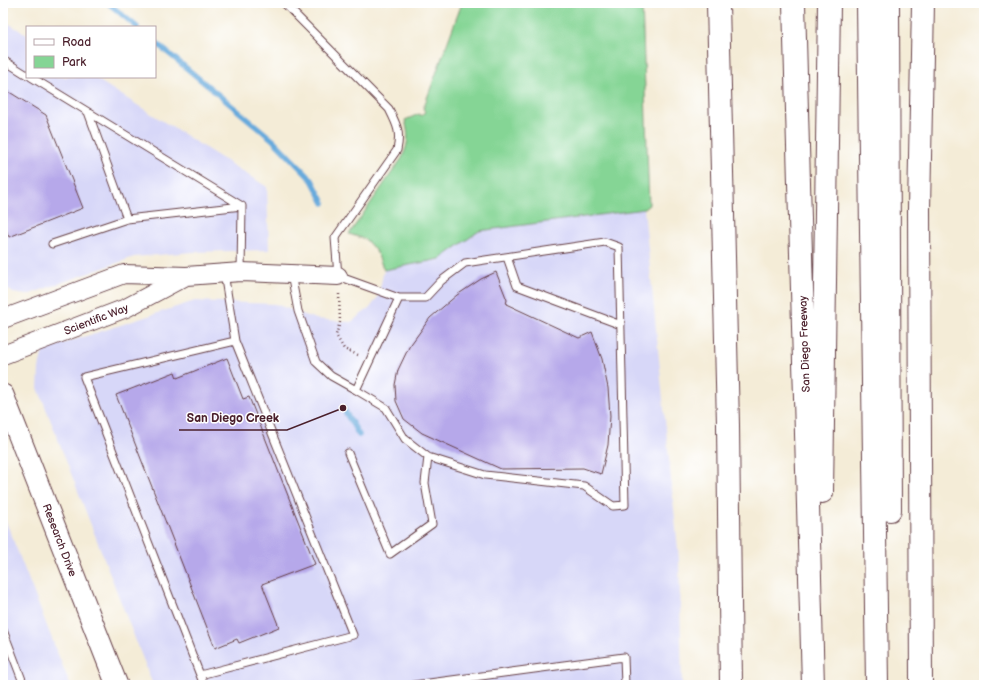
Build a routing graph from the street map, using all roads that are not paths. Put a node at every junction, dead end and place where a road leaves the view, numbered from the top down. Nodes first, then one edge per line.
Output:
1 (284, 3) edge
2 (718, 3) edge
3 (794, 3) edge
4 (829, 3) edge
5 (868, 3) edge
6 (888, 3) edge
7 (923, 3) edge
8 (3, 60) edge
9 (26, 74) edge
10 (32, 78) edge
11 (88, 112) junction
12 (242, 206) junction
13 (127, 219) junction
14 (52, 244) dead end
15 (507, 257) junction
16 (232, 273) junction
17 (291, 274) junction
18 (186, 276) junction
19 (338, 276) junction
20 (399, 298) junction
21 (3, 319) edge
22 (621, 324) junction
23 (235, 341) junction
24 (3, 355) edge
25 (356, 390) junction
26 (3, 395) edge
27 (348, 453) dead end
28 (428, 457) junction
29 (3, 630) edge
30 (200, 675) junction
31 (24, 685) edge
32 (117, 685) edge
33 (204, 685) edge
34 (414, 685) edge
35 (625, 685) edge
36 (731, 685) edge
37 (813, 685) edge
38 (819, 685) edge
39 (877, 685) edge
40 (891, 685) edge
41 (922, 685) edge

1 - 19 lane
2 - 36 highway
3 - 37 highway, San Diego Freeway
4 - 38 highway
5 - 39 highway
6 - 40 highway
7 - 41 highway
8 - 9 lane
10 - 11 lane
11 - 12 lane
11 - 13 lane
12 - 13 lane
12 - 16 lane
13 - 14 lane
15 - 20 lane
15 - 22 lane
15 - 22 lane
16 - 17 street, Scientific Way
16 - 18 street, Scientific Way
16 - 23 lane
17 - 19 street, Scientific Way
17 - 25 lane
18 - 21 street, Scientific Way
18 - 24 street, Scientific Way
19 - 20 lane
20 - 25 lane
22 - 28 lane
23 - 30 lane
23 - 30 lane
25 - 28 lane
26 - 32 main road, Research Drive
27 - 28 lane
29 - 31 lane
30 - 33 lane
34 - 35 lane

